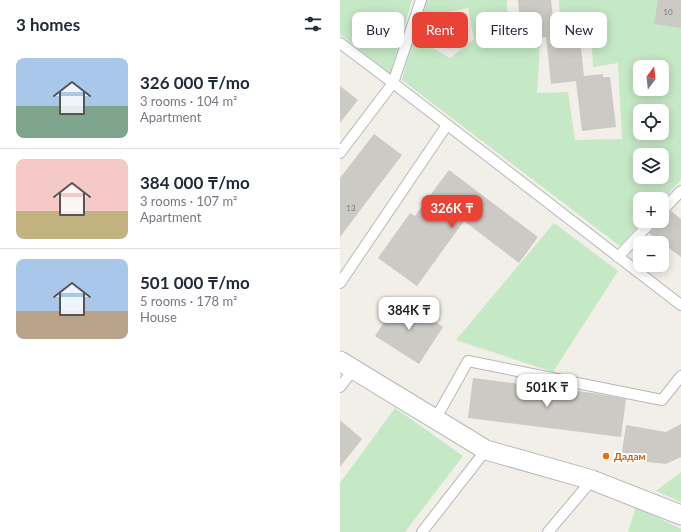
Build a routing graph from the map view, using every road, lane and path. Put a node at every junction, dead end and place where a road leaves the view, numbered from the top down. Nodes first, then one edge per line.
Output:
1 (421, 0) edge
2 (340, 43) edge
3 (393, 83) junction
4 (447, 125) junction
5 (342, 146) edge
6 (681, 191) edge
7 (669, 204) edge
8 (645, 228) edge
9 (618, 257) junction
10 (340, 283) edge
11 (681, 305) edge
12 (347, 365) edge
13 (681, 376) edge
14 (340, 387) edge
15 (436, 418) junction
16 (486, 450) junction
17 (592, 480) junction
18 (681, 514) edge
19 (422, 532) edge
20 (548, 532) edge

1 - 3 lane
2 - 3 lane
3 - 4 lane
3 - 5 lane
4 - 9 lane
4 - 10 lane
6 - 7 lane
8 - 9 lane
9 - 11 lane
12 - 14 lane
12 - 15 street
13 - 15 lane
15 - 16 street
16 - 17 street
16 - 19 lane
17 - 18 street
17 - 20 lane

